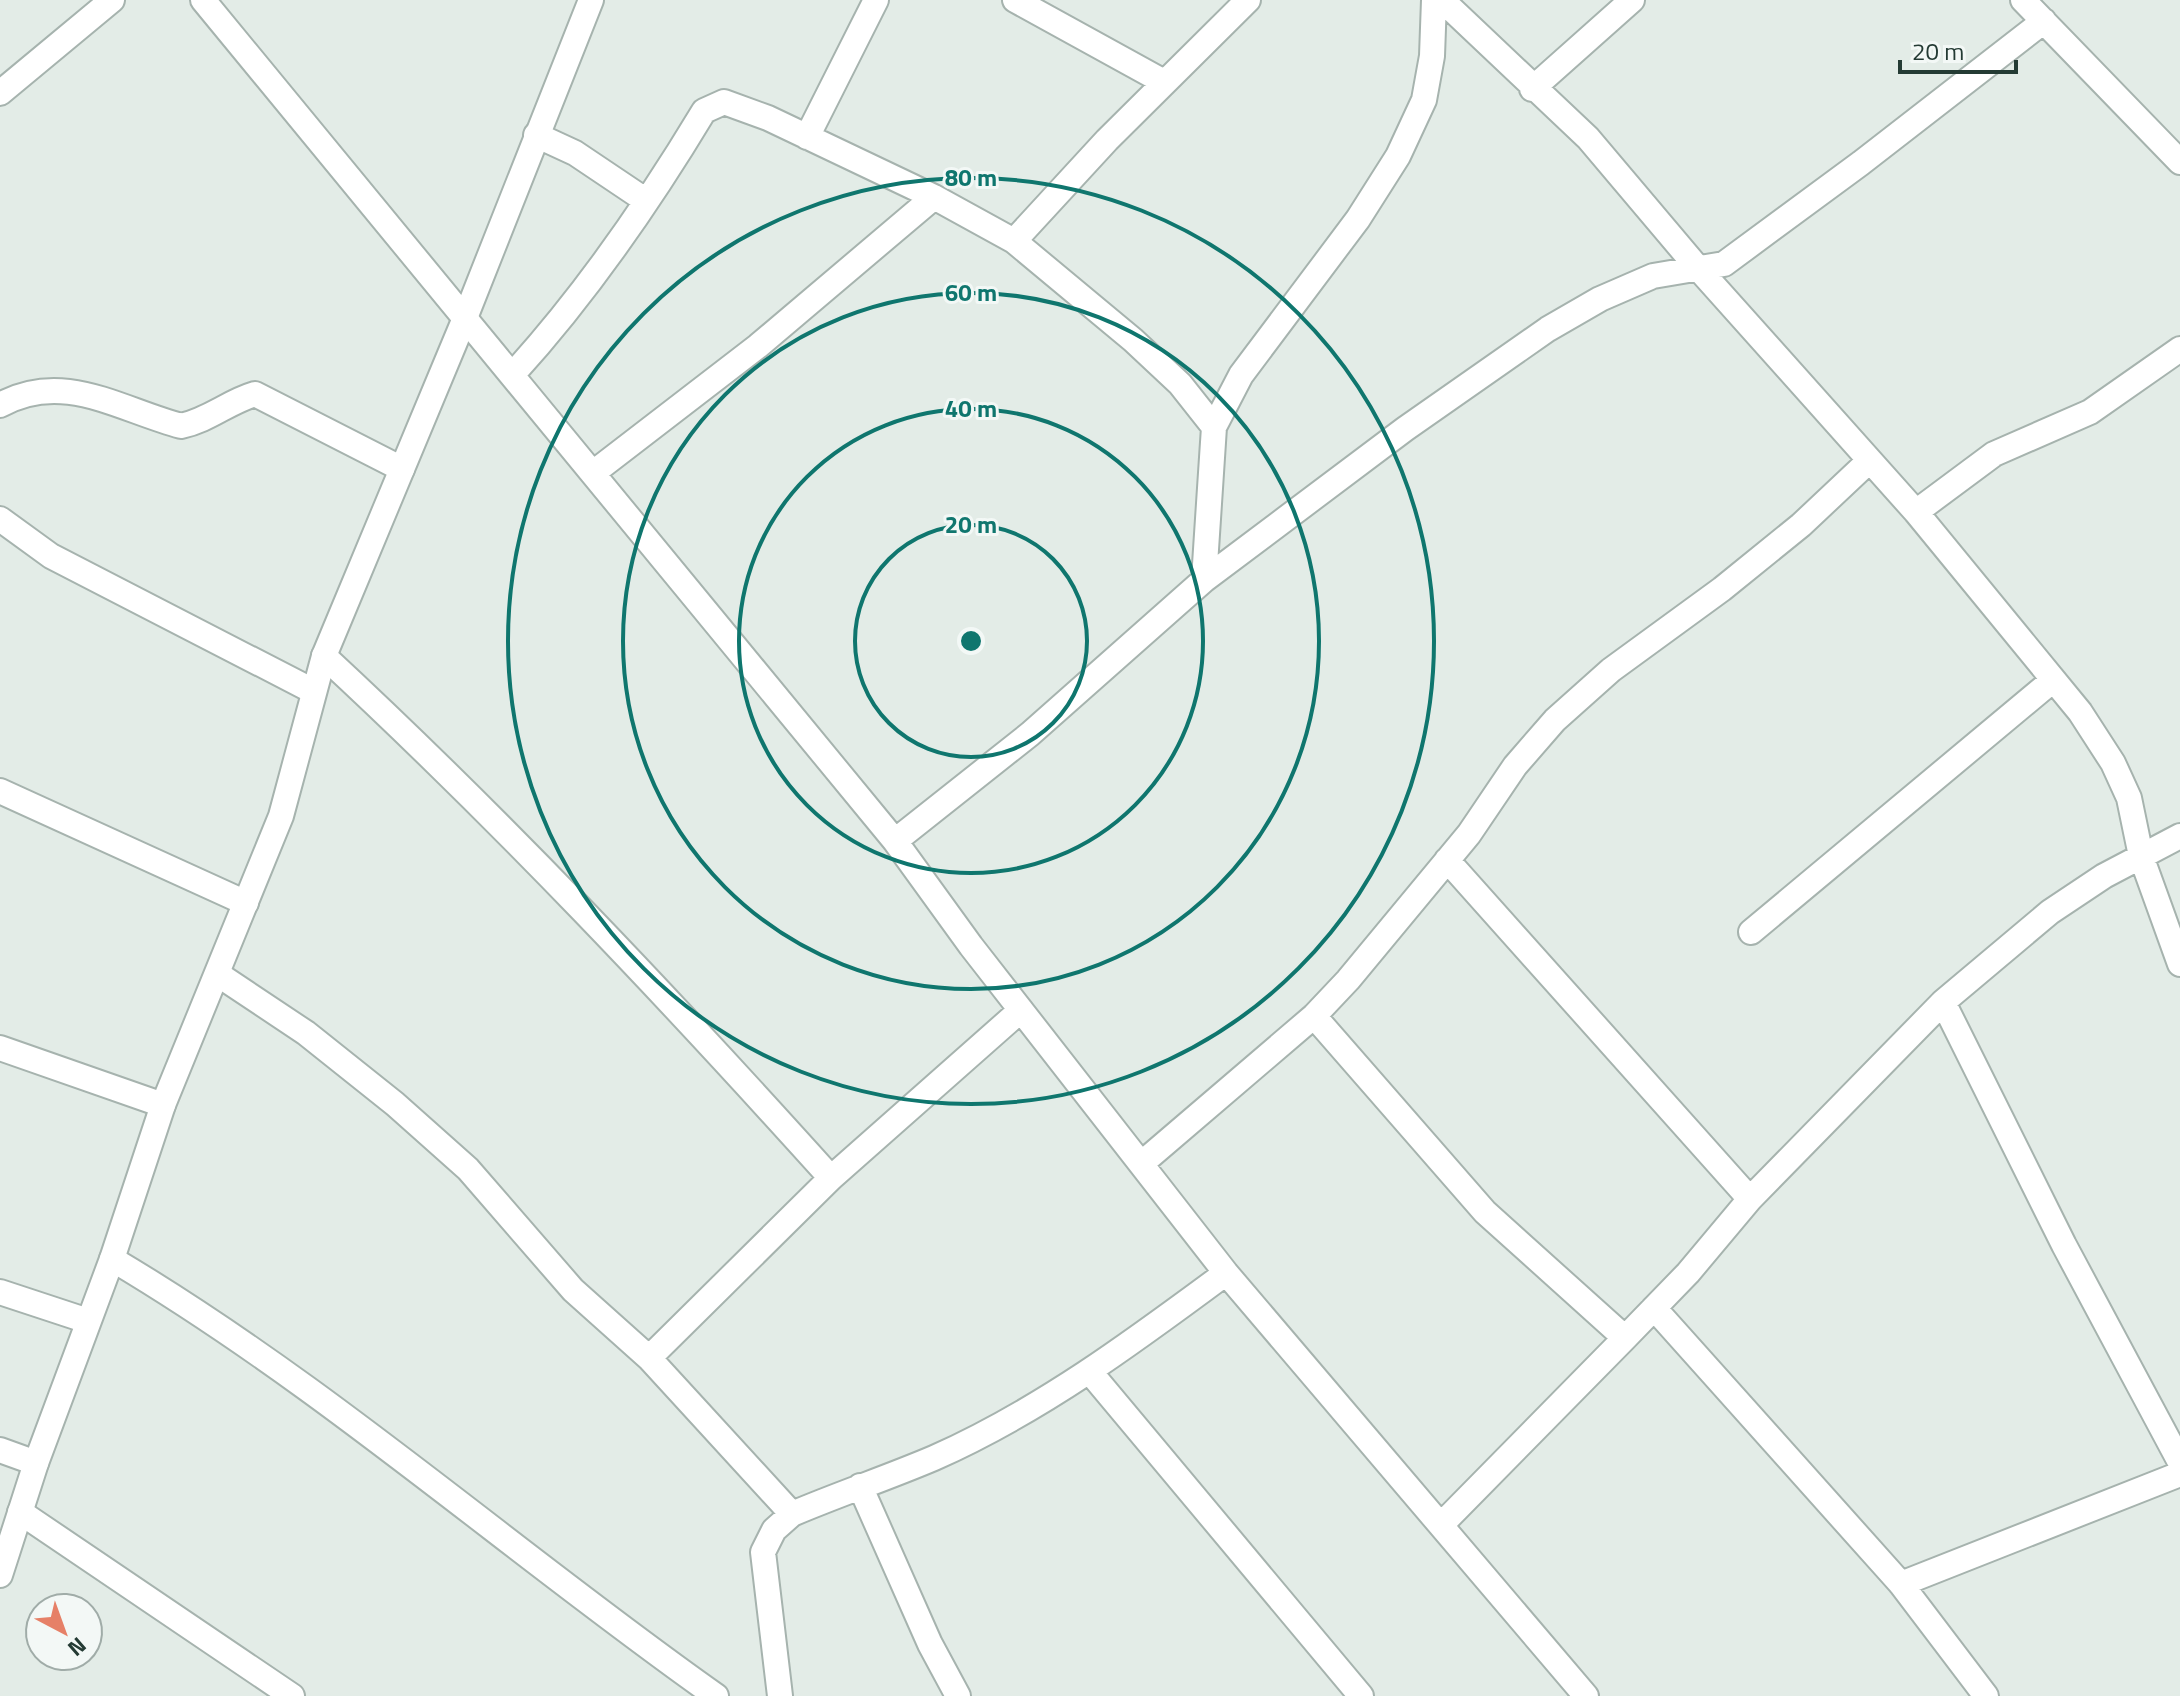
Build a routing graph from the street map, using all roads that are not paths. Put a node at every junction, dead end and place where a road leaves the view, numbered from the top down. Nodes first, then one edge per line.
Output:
1 (112, 0) edge
2 (203, 0) edge
3 (591, 0) edge
4 (876, 0) edge
5 (1015, 0) edge
6 (1248, 0) edge
7 (1434, 0) edge
8 (1442, 0) edge
9 (1632, 0) edge
10 (2023, 0) edge
11 (2044, 21) junction
12 (1164, 82) junction
13 (1532, 89) junction
14 (0, 93) edge
15 (2180, 128) edge
16 (536, 135) junction
17 (807, 137) junction
18 (2173, 155) edge
19 (934, 197) junction
20 (645, 200) junction
21 (1014, 241) junction
22 (1697, 267) junction
23 (465, 318) junction
24 (2180, 349) edge
25 (513, 374) junction
26 (0, 405) edge
27 (1214, 427) junction
28 (1869, 461) junction
29 (402, 469) junction
30 (593, 473) junction
31 (1916, 512) junction
32 (0, 519) edge
33 (1204, 580) junction
34 (324, 656) junction
35 (2053, 680) junction
36 (313, 691) junction
37 (0, 791) edge
38 (2180, 836) edge
39 (895, 841) junction
40 (2141, 856) junction
41 (1447, 860) junction
42 (246, 903) junction
43 (1751, 932) dead end
44 (2180, 964) edge
45 (219, 975) junction
46 (1943, 1002) junction
47 (1021, 1010) junction
48 (1314, 1016) junction
49 (0, 1048) edge
50 (163, 1105) junction
51 (1141, 1164) junction
52 (831, 1178) junction
53 (1750, 1199) junction
54 (112, 1259) junction
55 (1226, 1273) junction
56 (0, 1292) edge
57 (1654, 1308) junction
58 (88, 1321) junction
59 (1625, 1338) junction
60 (649, 1358) junction
61 (1090, 1372) junction
62 (0, 1450) edge
63 (2180, 1462) edge
64 (36, 1463) junction
65 (2180, 1474) edge
66 (860, 1486) junction
67 (20, 1512) junction
68 (792, 1514) junction
69 (1442, 1524) junction
70 (1, 1572) edge
71 (1901, 1584) junction
72 (292, 1696) edge
73 (716, 1696) edge
74 (780, 1696) edge
75 (958, 1696) edge
76 (1361, 1696) edge
77 (1586, 1696) edge
78 (1986, 1696) edge

1 - 14 street
2 - 23 street
3 - 16 street
4 - 17 street
5 - 12 street
6 - 12 street
7 - 27 street
8 - 13 street
9 - 13 street
10 - 11 street
11 - 18 street
11 - 22 street
12 - 21 street
13 - 22 street
15 - 18 street
16 - 20 street
16 - 23 street
17 - 19 street
17 - 20 street
19 - 21 street
19 - 30 street
20 - 25 street
21 - 27 street
22 - 28 street
22 - 33 street
23 - 25 street
23 - 29 street
24 - 31 street
25 - 30 street
26 - 29 street
27 - 33 street
28 - 31 street
28 - 41 street
29 - 34 street
30 - 39 street
31 - 35 street
32 - 36 street
33 - 39 street
34 - 36 street
34 - 52 street
35 - 40 street
35 - 43 street
36 - 42 street
37 - 42 street
38 - 40 street
39 - 47 street
40 - 44 street
40 - 46 street
41 - 48 street
41 - 53 street
42 - 45 street
45 - 50 street
45 - 60 street
46 - 53 street
46 - 63 street
47 - 51 street
47 - 52 street
48 - 51 street
48 - 59 street
49 - 50 street
50 - 54 street
51 - 55 street
52 - 60 street
53 - 57 street
54 - 58 street
54 - 73 street
55 - 61 street
55 - 69 street
56 - 58 street
57 - 59 street
57 - 71 street
58 - 64 street
59 - 69 street
60 - 68 street
61 - 66 street
61 - 76 street
62 - 64 street
64 - 67 street
65 - 71 street
66 - 68 street
66 - 75 street
67 - 70 street
67 - 72 street
68 - 74 street
69 - 77 street
71 - 78 street

